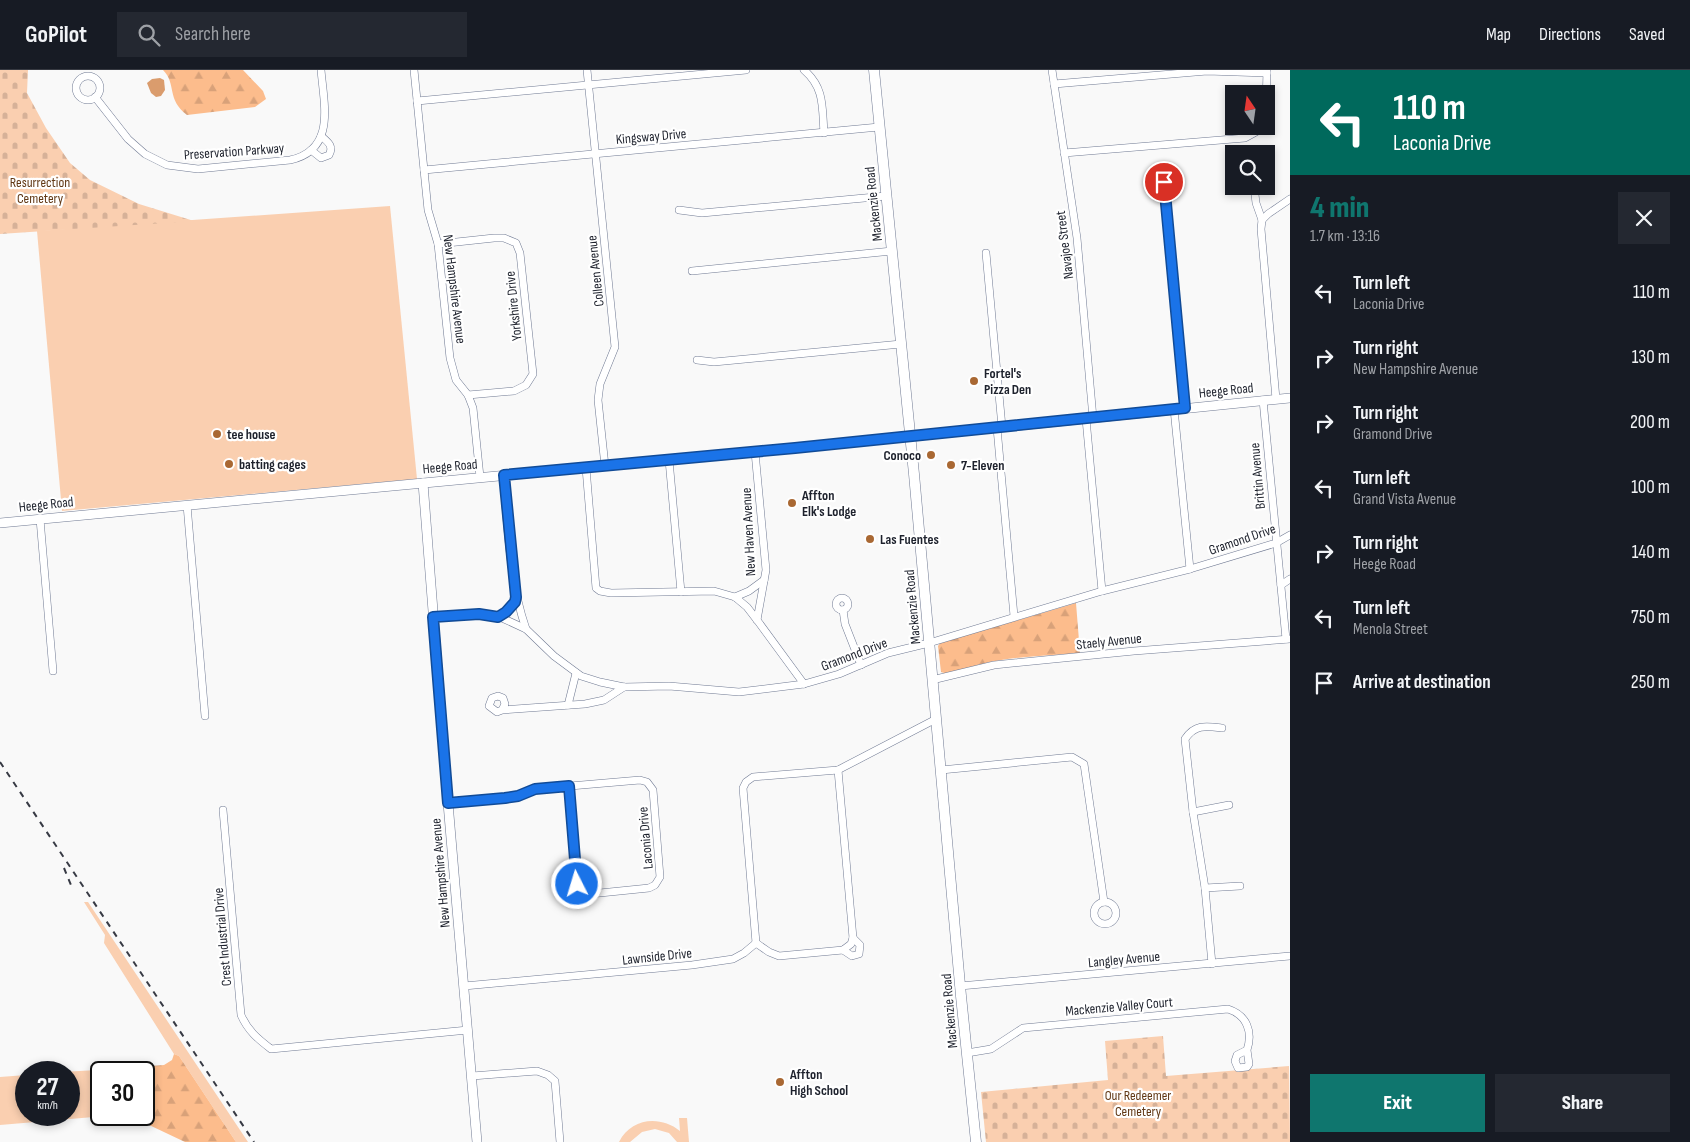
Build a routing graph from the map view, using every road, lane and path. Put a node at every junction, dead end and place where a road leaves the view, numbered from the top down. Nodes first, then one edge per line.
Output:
1 (321, 70) edge
2 (414, 70) edge
3 (587, 70) edge
4 (746, 70) edge
5 (804, 70) edge
6 (874, 70) edge
7 (1052, 70) edge
8 (1267, 71) edge
9 (1054, 84) junction
10 (589, 85) junction
11 (1267, 85) edge
12 (95, 97) dead end
13 (417, 101) junction
14 (879, 127) junction
15 (824, 133) junction
16 (1250, 135) edge
17 (321, 136) junction
18 (311, 150) junction
19 (1064, 153) junction
20 (595, 154) junction
21 (424, 170) junction
22 (1164, 182) dead end
23 (1255, 195) edge
24 (886, 196) junction
25 (1290, 199) edge
26 (679, 210) dead end
27 (1262, 220) junction
28 (438, 244) junction
29 (892, 251) junction
30 (986, 254) dead end
31 (692, 271) dead end
32 (901, 344) junction
33 (697, 360) dead end
34 (468, 395) junction
35 (1290, 398) edge
36 (1276, 399) junction
37 (1263, 400) junction
38 (1185, 408) junction
39 (1174, 409) junction
40 (1089, 418) junction
41 (999, 428) junction
42 (910, 436) junction
43 (755, 452) junction
44 (669, 460) junction
45 (605, 466) junction
46 (586, 468) junction
47 (504, 475) junction
48 (480, 477) junction
49 (423, 482) junction
50 (187, 505) junction
51 (40, 519) junction
52 (0, 523) edge
53 (1290, 535) edge
54 (1276, 543) junction
55 (1190, 569) junction
56 (1290, 579) edge
57 (764, 580) junction
58 (1281, 585) junction
59 (1102, 591) junction
60 (681, 592) junction
61 (516, 597) junction
62 (735, 597) junction
63 (843, 610) dead end
64 (1014, 616) junction
65 (433, 617) junction
66 (498, 617) junction
67 (757, 620) junction
68 (526, 629) junction
69 (1288, 639) edge
70 (929, 643) junction
71 (861, 665) junction
72 (53, 672) dead end
73 (576, 673) junction
74 (932, 680) junction
75 (804, 684) junction
76 (624, 687) junction
77 (568, 705) junction
78 (502, 710) dead end
79 (205, 716) dead end
80 (936, 719) junction
81 (1222, 728) dead end
82 (838, 770) junction
83 (940, 770) junction
84 (569, 786) junction
85 (448, 803) junction
86 (1229, 805) dead end
87 (223, 810) dead end
88 (1193, 812) junction
89 (1240, 886) dead end
90 (1205, 888) junction
91 (1104, 902) dead end
92 (852, 941) junction
93 (756, 943) junction
94 (843, 950) junction
95 (1290, 956) edge
96 (1212, 964) junction
97 (464, 986) junction
98 (960, 986) junction
99 (468, 1030) junction
100 (1247, 1050) dead end
101 (967, 1052) junction
102 (472, 1076) junction
103 (477, 1142) edge
104 (560, 1142) edge
105 (976, 1142) edge

1 - 17 street, Preservation Parkway
2 - 13 street, New Hampshire Avenue
3 - 10 street, Colleen Avenue
4 - 10 street
5 - 15 street
6 - 14 main road, Mackenzie Road
7 - 9 street, Navajoe Street
8 - 9 street
8 - 11 street
9 - 19 street, Navajoe Street
10 - 13 street
10 - 20 street, Colleen Avenue
12 - 18 street, Preservation Parkway
13 - 21 street, New Hampshire Avenue
14 - 15 street, Kingsway Drive
14 - 24 main road, Mackenzie Road
15 - 20 street, Kingsway Drive
16 - 19 street
17 - 18 street, Preservation Parkway
17 - 18 street, Preservation Parkway
19 - 40 street, Navajoe Street
20 - 21 street, Kingsway Drive
20 - 45 street, Colleen Avenue
21 - 28 street, New Hampshire Avenue
22 - 38 street
23 - 27 street
24 - 26 street
24 - 29 main road, Mackenzie Road
25 - 27 street
27 - 36 street
28 - 34 street, New Hampshire Avenue
28 - 34 street, Yorkshire Drive
29 - 31 street
29 - 32 main road, Mackenzie Road
30 - 41 street
32 - 33 street
32 - 42 main road, Mackenzie Road
34 - 48 street, New Hampshire Avenue
35 - 36 street, Heege Road
36 - 37 street, Heege Road
37 - 38 street, Heege Road
37 - 54 street, Brittin Avenue
38 - 39 street, Heege Road
39 - 40 street, Heege Road
39 - 55 street
40 - 41 street, Heege Road
40 - 59 street, Navajoe Street
41 - 42 street, Heege Road
41 - 64 street
42 - 43 street, Heege Road
42 - 70 main road, Mackenzie Road
43 - 44 street, Heege Road
43 - 57 street, New Haven Avenue
44 - 45 street, Heege Road
44 - 60 street
45 - 46 street, Heege Road
46 - 47 street, Heege Road
46 - 60 street
47 - 48 street, Heege Road
47 - 61 street
48 - 49 street, Heege Road
49 - 50 street, Heege Road
49 - 65 street, New Hampshire Avenue
50 - 51 street, Heege Road
50 - 79 street
51 - 52 street, Heege Road
51 - 72 street
53 - 54 street, Gramond Drive
54 - 55 street, Gramond Drive
54 - 58 street, Brittin Avenue
55 - 59 street, Gramond Drive
56 - 58 street
57 - 62 street
57 - 67 street, New Haven Avenue
58 - 69 street, Brittin Avenue
59 - 64 street, Gramond Drive
60 - 62 street
61 - 66 street
61 - 68 street
62 - 67 street
63 - 71 street
64 - 70 street, Gramond Drive
65 - 66 street, Gramond Drive
65 - 85 street, New Hampshire Avenue
66 - 68 street, Gramond Drive
67 - 75 street
68 - 73 street, Gramond Drive
69 - 74 street, Staely Avenue
70 - 71 street, Gramond Drive
70 - 74 main road, Mackenzie Road
71 - 75 street, Gramond Drive
73 - 76 street, Gramond Drive
73 - 77 street
74 - 80 main road, Mackenzie Road
75 - 76 street, Gramond Drive
76 - 77 street
77 - 78 street
80 - 82 street
80 - 83 main road, Mackenzie Road
81 - 88 street
82 - 92 street
82 - 93 street
83 - 91 street
83 - 98 main road, Mackenzie Road
84 - 84 street, Laconia Drive
84 - 85 street, Laconia Drive
85 - 97 street, New Hampshire Avenue
86 - 88 street
87 - 99 street, Crest Industrial Drive
88 - 90 street
89 - 90 street
90 - 96 street
92 - 94 street
92 - 94 street
93 - 94 street
93 - 97 street, Lawnside Drive
95 - 96 street, Langley Avenue
96 - 98 street, Langley Avenue
97 - 99 street, New Hampshire Avenue
98 - 101 main road, Mackenzie Road
99 - 102 street, New Hampshire Avenue
100 - 101 street, Mackenzie Valley Court
101 - 105 main road, Mackenzie Road
102 - 103 street, New Hampshire Avenue
102 - 104 street

